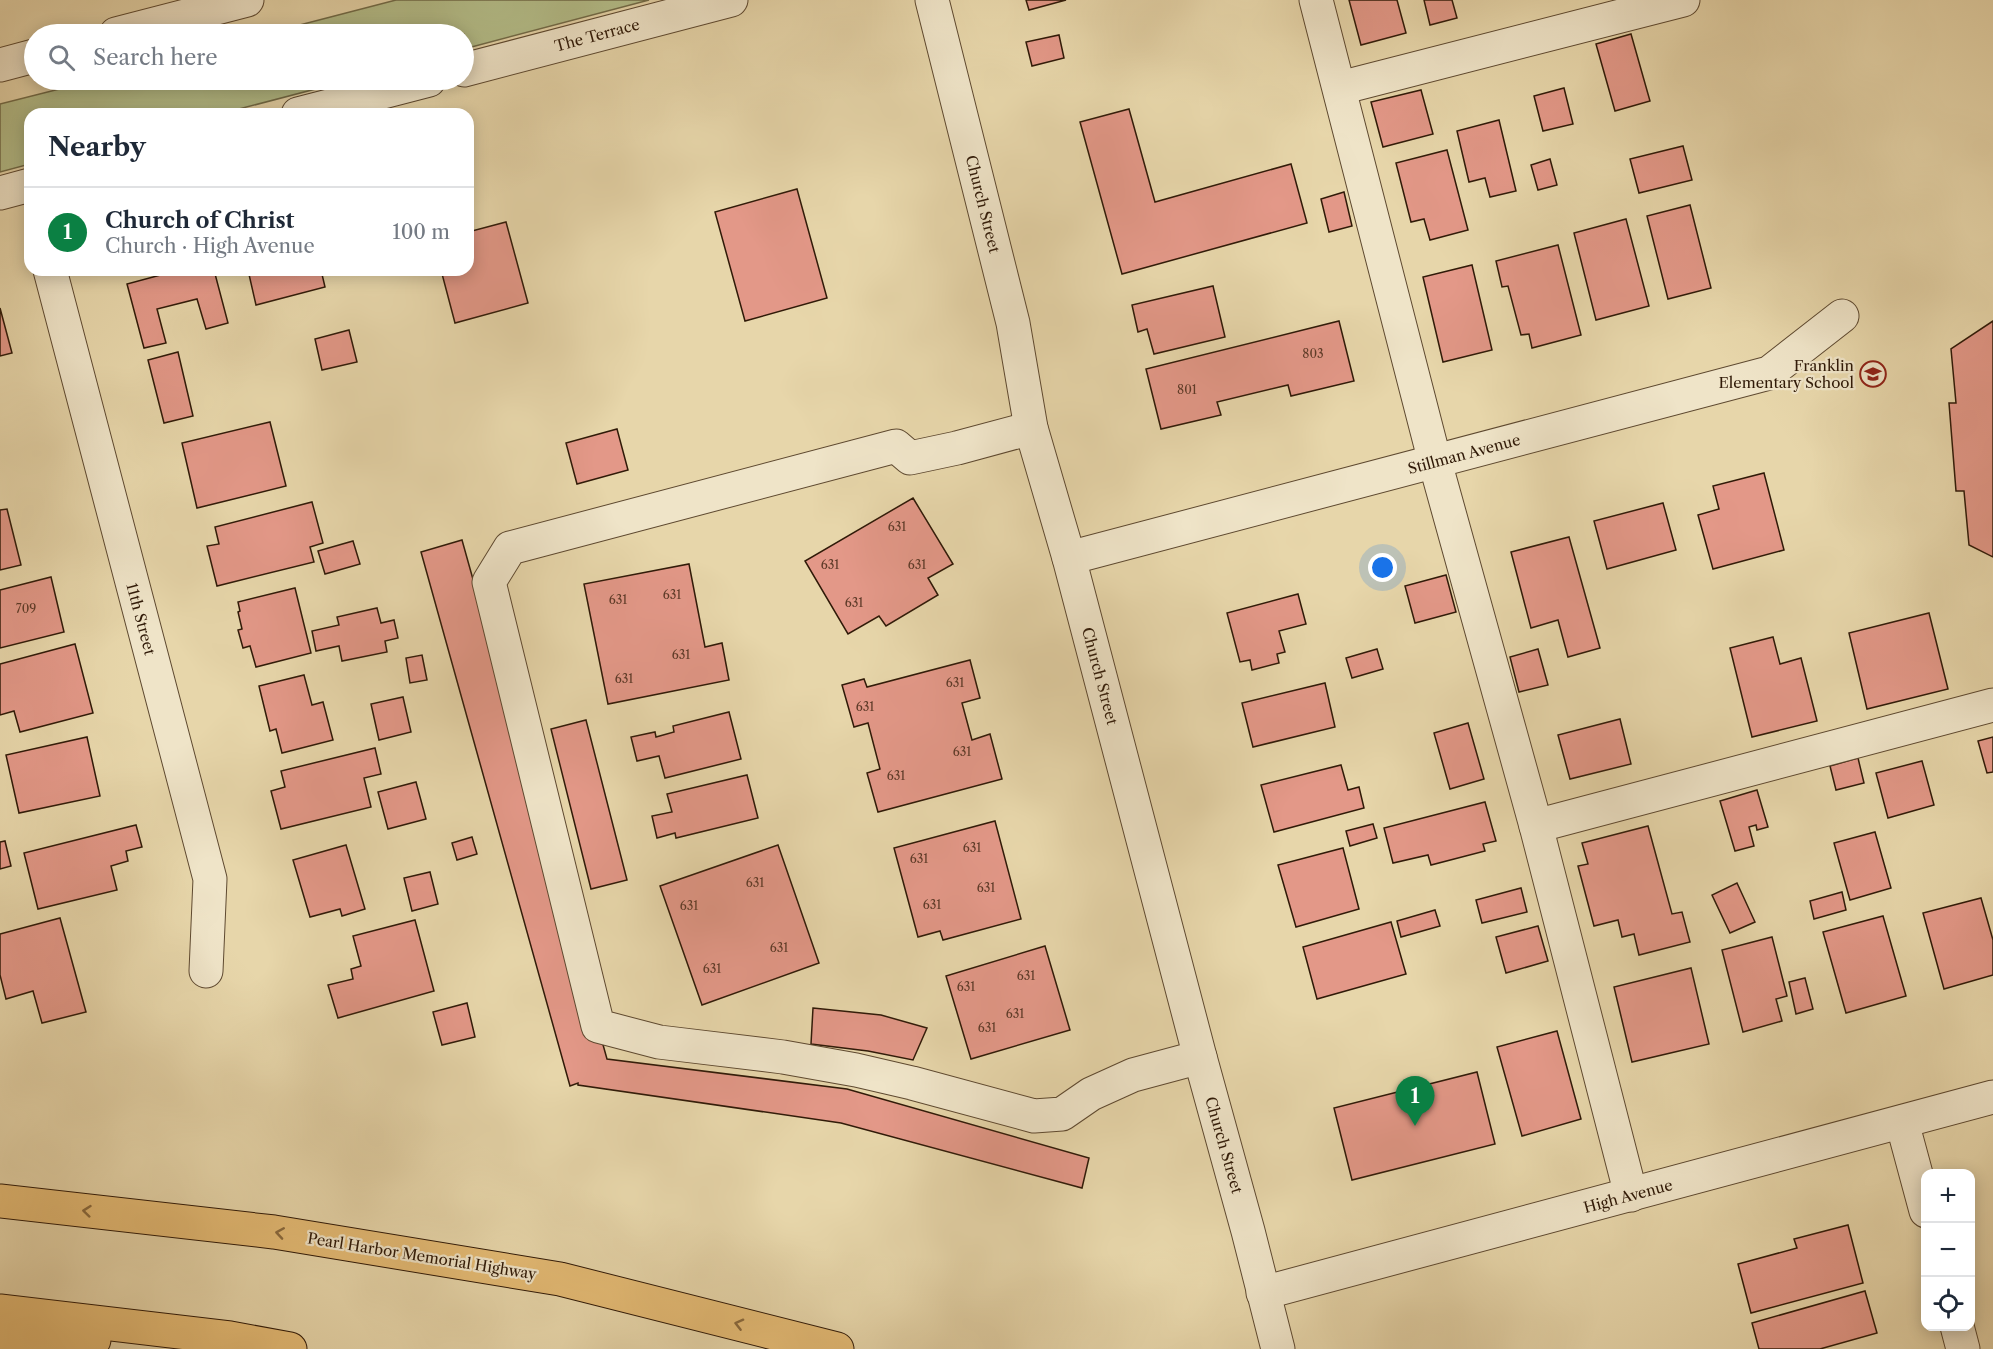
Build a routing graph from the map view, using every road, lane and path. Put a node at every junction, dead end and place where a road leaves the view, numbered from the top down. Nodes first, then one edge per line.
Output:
1 (247, 0) edge
2 (731, 0) edge
3 (932, 0) edge
4 (1316, 0) edge
5 (1683, 0) edge
6 (155, 24) edge
7 (24, 59) edge
8 (0, 65) edge
9 (474, 67) edge
10 (1340, 88) junction
11 (390, 90) edge
12 (321, 108) edge
13 (52, 276) edge
14 (1842, 316) dead end
15 (1031, 428) junction
16 (1435, 462) junction
17 (1069, 558) junction
18 (1993, 705) edge
19 (1536, 826) junction
20 (206, 971) dead end
21 (1200, 1057) junction
22 (1993, 1097) edge
23 (1902, 1122) junction
24 (1921, 1192) edge
25 (1631, 1195) junction
26 (0, 1201) edge
27 (1263, 1293) junction
28 (0, 1311) edge
29 (1958, 1331) edge
30 (231, 1338) junction
31 (0, 1341) edge
32 (290, 1349) edge
33 (837, 1349) edge
34 (1278, 1349) edge
35 (1963, 1349) edge

1 - 6 street
2 - 9 street, The Terrace
3 - 15 street, Church Street
4 - 10 street
5 - 10 street
7 - 8 street
10 - 16 street
11 - 12 street
13 - 20 street, 11th Street
14 - 16 street, Stillman Avenue
15 - 17 street, Church Street
15 - 21 street
16 - 17 street, Stillman Avenue
16 - 19 street
17 - 21 street, Church Street
18 - 19 street
19 - 25 street
21 - 27 street, Church Street
22 - 23 street, High Avenue
23 - 24 street
23 - 25 street, High Avenue
25 - 27 street, High Avenue
33 -> 26 highway, Pearl Harbor Memorial Highway
27 - 34 street, Church Street
28 - 30 highway
29 - 35 street
30 - 31 highway
30 - 32 highway

